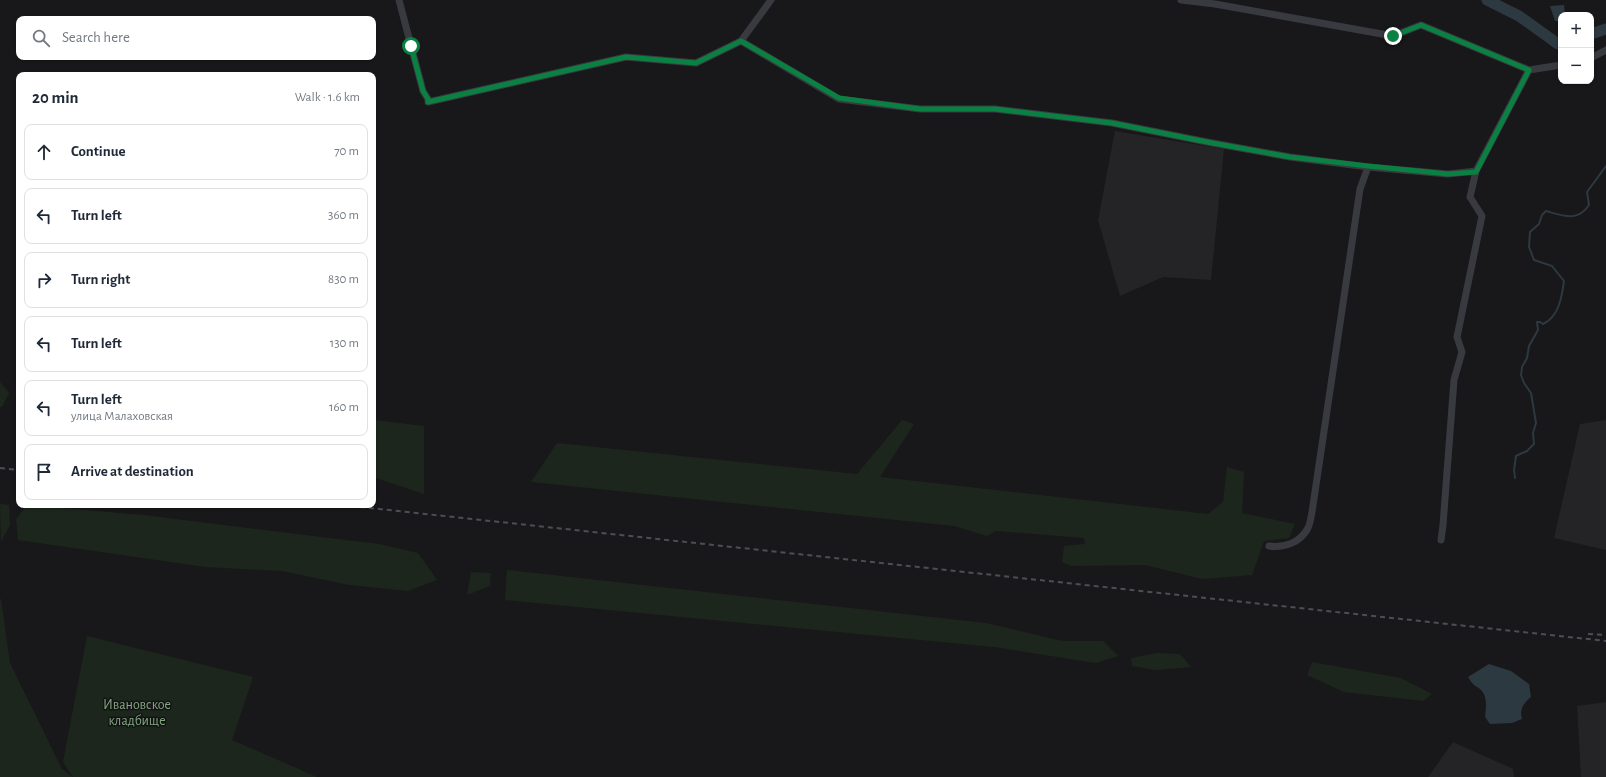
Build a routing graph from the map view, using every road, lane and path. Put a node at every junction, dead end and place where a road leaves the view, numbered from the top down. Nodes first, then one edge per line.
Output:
1 (399, 0) edge
2 (771, 0) edge
3 (1181, 0) edge
4 (741, 41) junction
5 (1606, 50) edge
6 (1594, 56) edge
7 (1558, 65) edge
8 (1529, 70) junction
9 (1368, 166) junction
10 (1476, 172) junction
11 (1441, 540) dead end
12 (1269, 546) dead end

1 - 4 street
2 - 4 street
3 - 8 street
4 - 9 street
5 - 6 street
7 - 8 street
8 - 10 street
9 - 10 street
9 - 12 street
10 - 11 street

